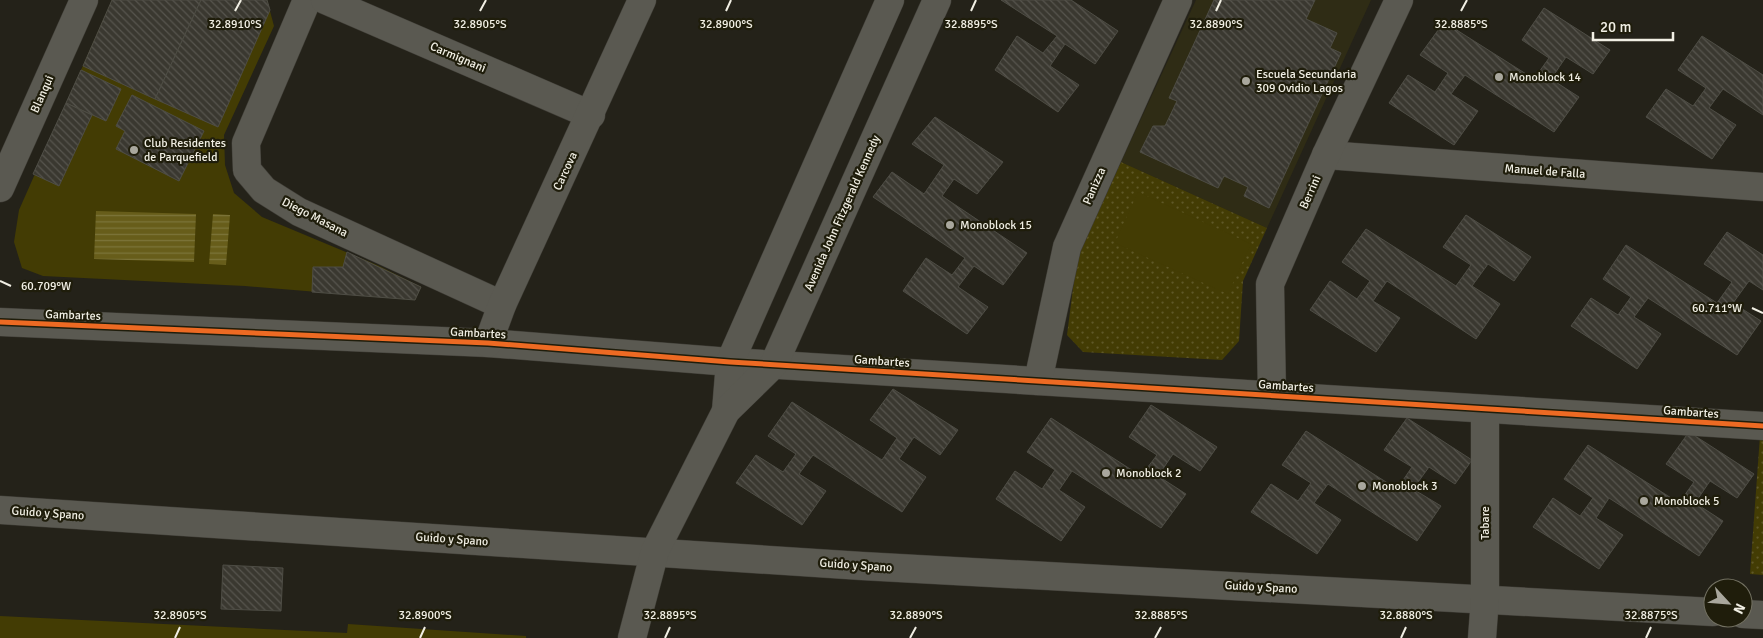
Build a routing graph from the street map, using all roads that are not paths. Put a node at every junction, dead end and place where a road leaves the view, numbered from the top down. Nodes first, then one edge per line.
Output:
1 (84, 0) edge
2 (307, 0) edge
3 (325, 0) edge
4 (642, 0) edge
5 (890, 0) edge
6 (937, 0) edge
7 (1178, 0) edge
8 (1399, 0) edge
9 (591, 115) junction
10 (1326, 155) junction
11 (1763, 187) edge
12 (0, 188) edge
13 (502, 305) junction
14 (0, 322) edge
15 (488, 343) junction
16 (730, 362) junction
17 (774, 364) junction
18 (1038, 381) junction
19 (1272, 395) junction
20 (1485, 409) junction
21 (726, 411) junction
22 (1763, 426) edge
23 (0, 510) edge
24 (655, 551) junction
25 (1485, 598) junction
26 (1703, 611) edge
27 (632, 638) edge
28 (1482, 638) edge

1 - 12 street, Blanqui
2 - 13 street, Diego Masana
3 - 9 street, Carmignani
4 - 9 street, Carcova
5 - 16 street, Avenida John Fitzgerald Kennedy
6 - 17 street, Avenida John Fitzgerald Kennedy
7 - 18 street, Panizza
8 - 10 street, Berrini
9 - 13 street, Carcova
10 - 11 street, Manuel de Falla
10 - 19 street, Berrini
13 - 15 street, Carcova
14 - 15 street, Gambartes
15 - 16 street, Gambartes
16 - 17 street, Gambartes
16 - 21 street, Avenida John Fitzgerald Kennedy
17 - 18 street, Gambartes
17 - 21 street, Avenida John Fitzgerald Kennedy
18 - 19 street, Gambartes
19 - 20 street, Gambartes
20 - 22 street, Gambartes
20 - 25 street, Tabare
21 - 24 street, Avenida John Fitzgerald Kennedy
23 - 24 street, Guido y Spano
24 - 25 street, Guido y Spano
24 - 27 street, Avenida John Fitzgerald Kennedy
25 - 26 street, Guido y Spano
25 - 28 street, Tabare

